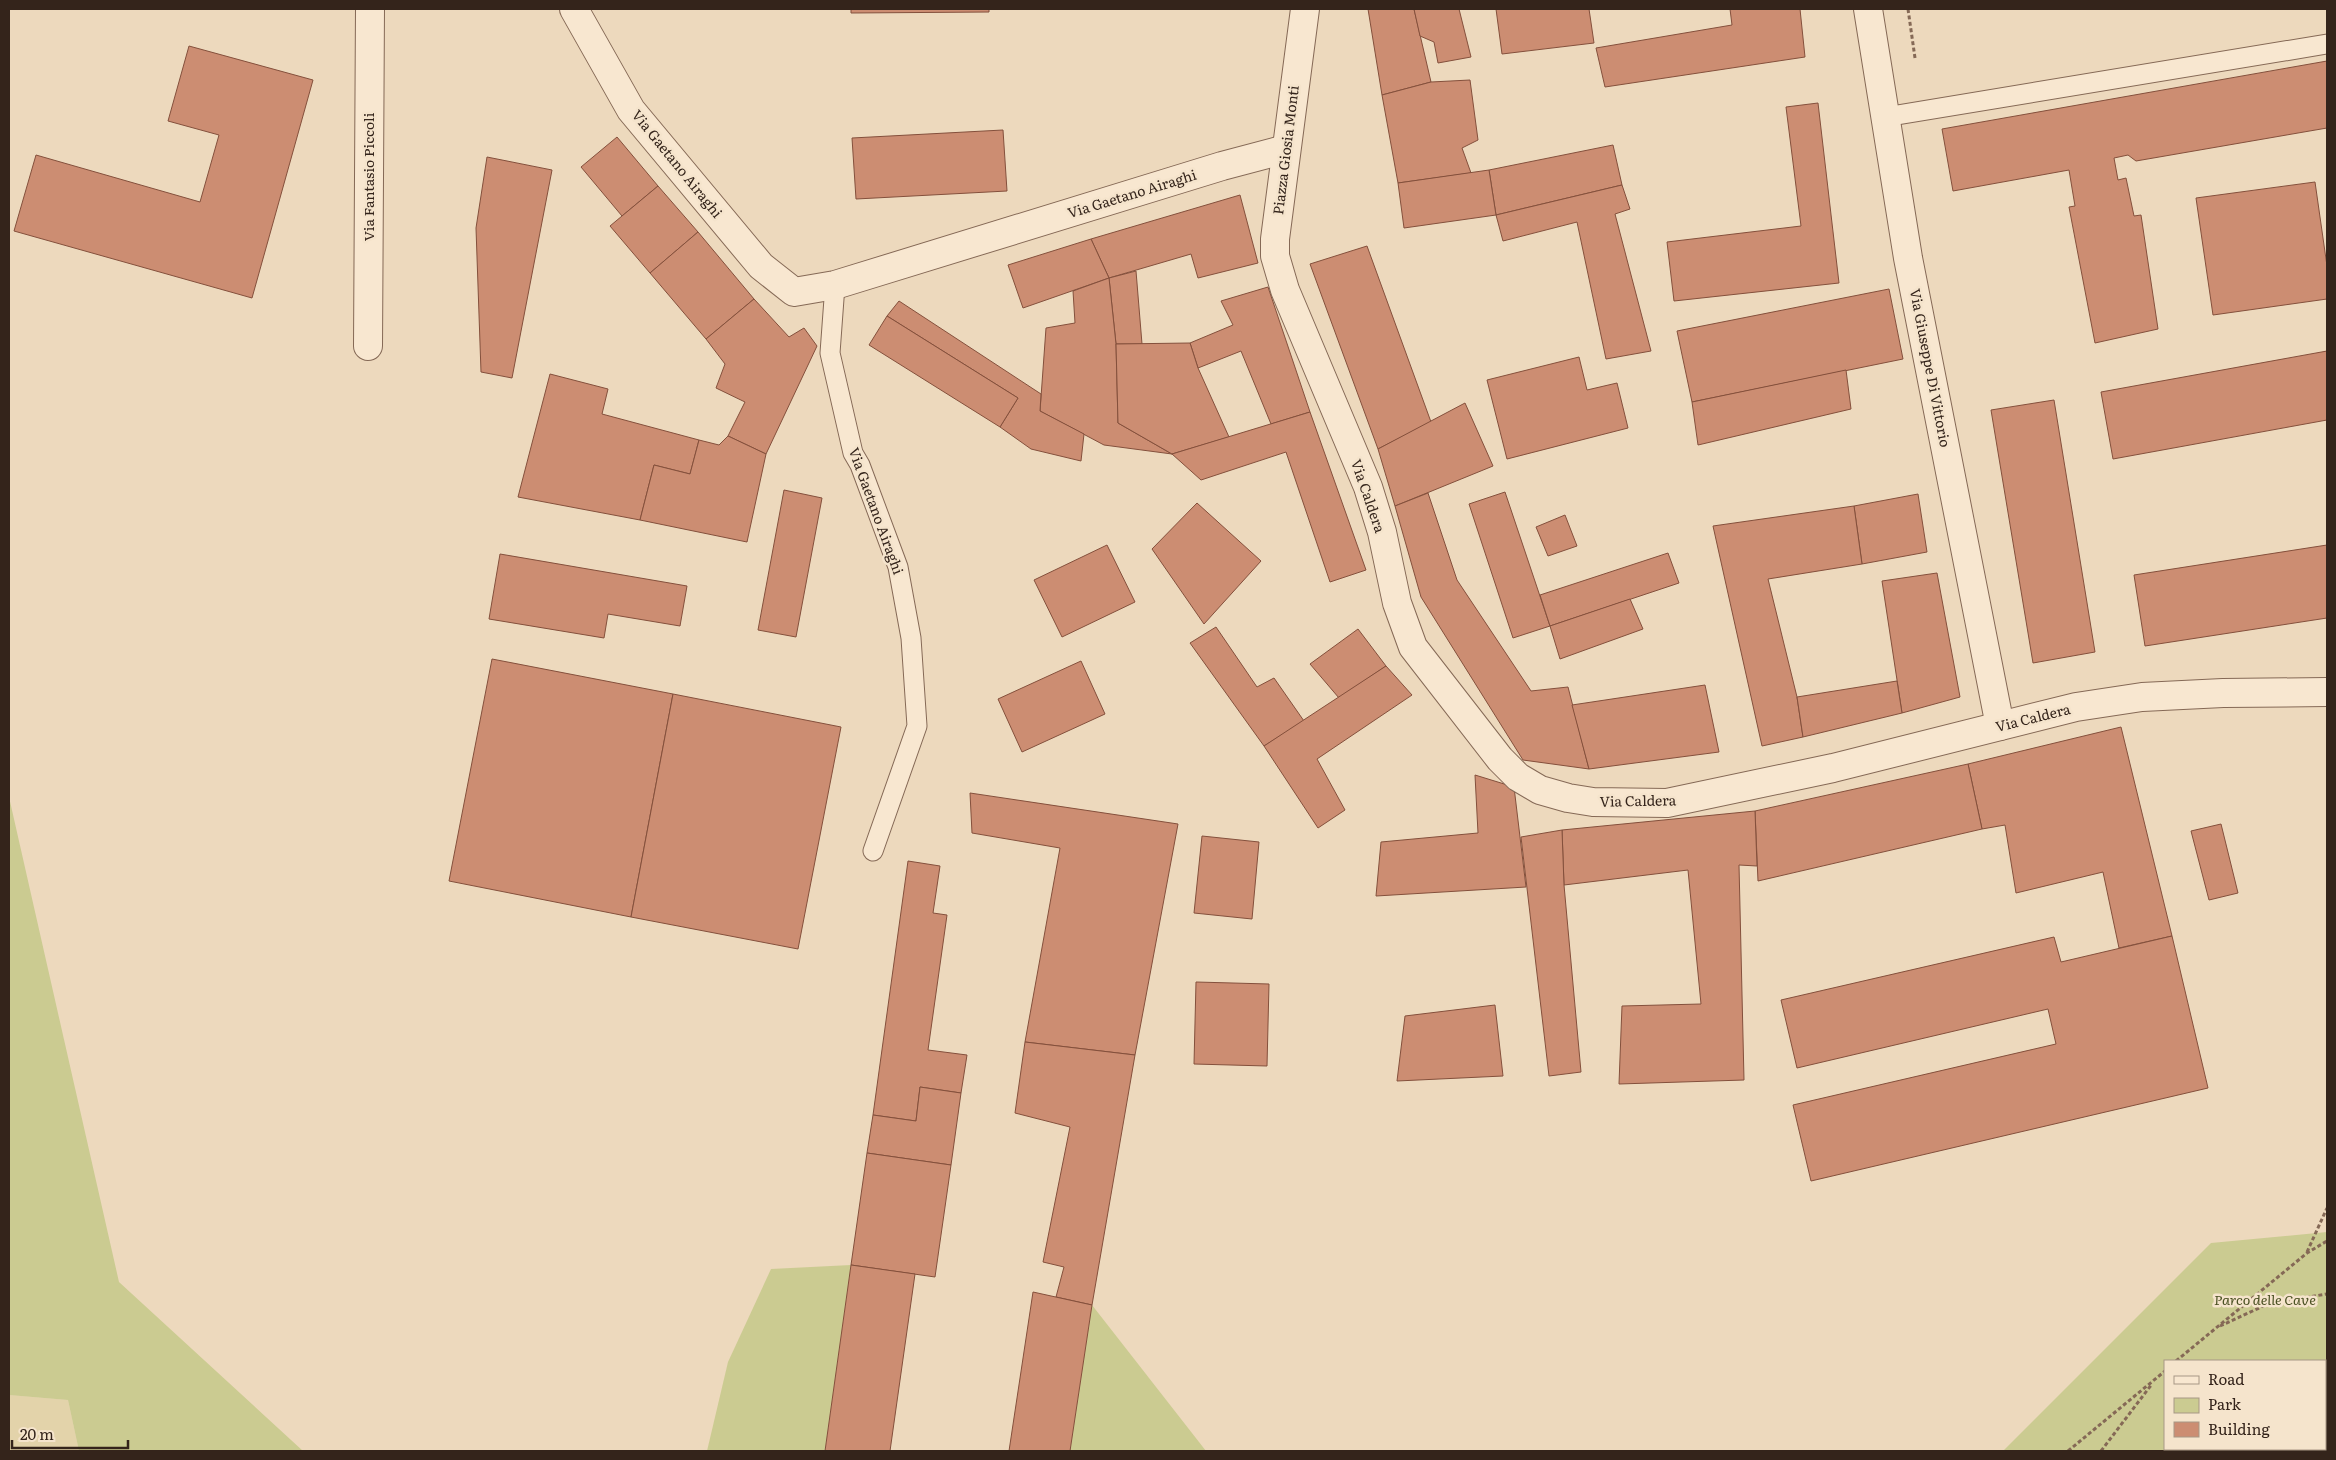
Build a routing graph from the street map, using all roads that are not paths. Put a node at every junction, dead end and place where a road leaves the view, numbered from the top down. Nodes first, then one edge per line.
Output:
1 (370, 9) edge
2 (574, 9) edge
3 (1305, 9) edge
4 (1868, 9) edge
5 (2327, 44) edge
6 (1885, 117) junction
7 (1286, 149) junction
8 (835, 286) junction
9 (1285, 290) joint
10 (368, 346) dead end
11 (2327, 692) edge
12 (2000, 726) junction
13 (873, 851) dead end

1 - 10 street, Via Fantasio Piccoli
2 - 8 street, Via Gaetano Airaghi
3 - 7 street, Piazza Giosia Monti
4 - 6 street, Via Giuseppe Di Vittorio
5 - 6 lane
6 - 12 street, Via Giuseppe Di Vittorio
7 - 8 street, Via Gaetano Airaghi
7 - 9 street, Piazza Giosia Monti
8 - 13 lane, Via Gaetano Airaghi
9 - 12 street, Via Caldera
11 - 12 street, Via Caldera

